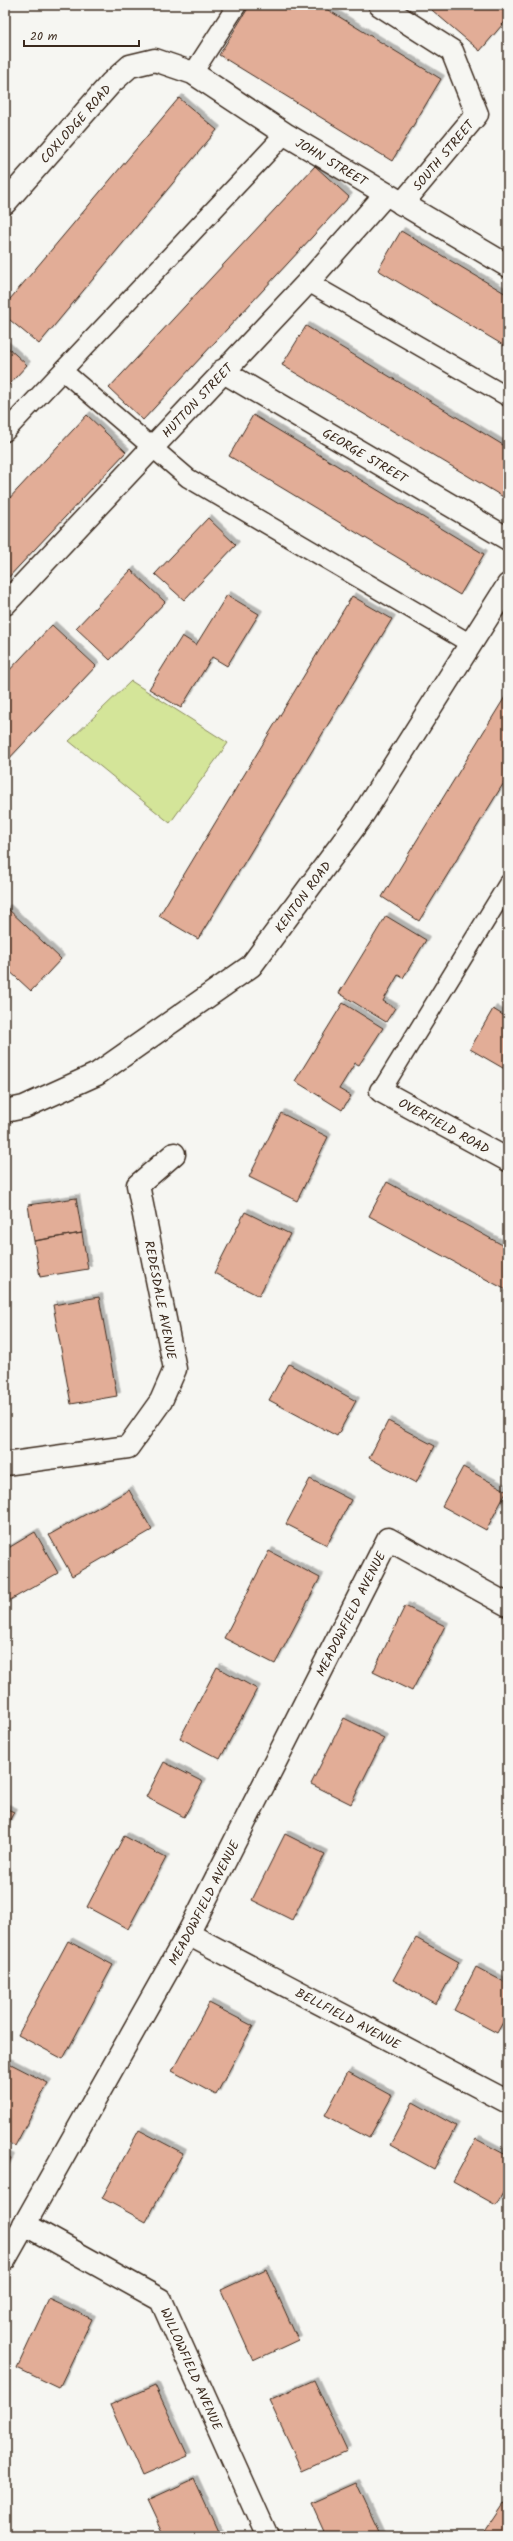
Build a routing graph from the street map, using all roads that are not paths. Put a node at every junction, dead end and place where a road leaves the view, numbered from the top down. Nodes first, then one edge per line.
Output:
1 (237, 5) edge
2 (380, 5) edge
3 (155, 60) joint
4 (193, 73) junction
5 (285, 134) junction
6 (394, 199) junction
7 (5, 203) edge
8 (508, 266) edge
9 (308, 282) junction
10 (63, 370) junction
11 (222, 371) junction
12 (508, 397) edge
13 (5, 432) edge
14 (151, 448) junction
15 (508, 539) edge
16 (508, 585) edge
17 (5, 604) edge
18 (471, 644) junction
19 (508, 884) edge
20 (381, 1091) joint
21 (5, 1111) edge
22 (174, 1154) dead end
23 (508, 1160) edge
24 (5, 1464) edge
25 (508, 1605) edge
26 (188, 1934) junction
27 (508, 2102) edge
28 (24, 2224) junction
29 (5, 2260) edge
30 (267, 2536) edge

1 - 4 lane
2 - 6 street, SOUTH STREET
3 - 4 street, JOHN STREET
3 - 7 street, COXLODGE ROAD
4 - 5 street, JOHN STREET
5 - 6 street, JOHN STREET
5 - 10 lane
6 - 8 street, JOHN STREET
6 - 9 street, HUTTON STREET
9 - 11 street, HUTTON STREET
9 - 12 lane
10 - 13 lane
10 - 14 lane
11 - 14 street, HUTTON STREET
11 - 15 street, GEORGE STREET
14 - 17 street, HUTTON STREET
14 - 18 lane
16 - 18 street, KENTON ROAD
18 - 21 street, KENTON ROAD
19 - 20 lane
20 - 23 street, OVERFIELD ROAD
22 - 24 street, REDESDALE AVENUE
25 - 26 street, MEADOWFIELD AVENUE
26 - 27 street, BELLFIELD AVENUE
26 - 28 street, MEADOWFIELD AVENUE
28 - 29 street, MEADOWFIELD AVENUE
28 - 30 street, WILLOWFIELD AVENUE

